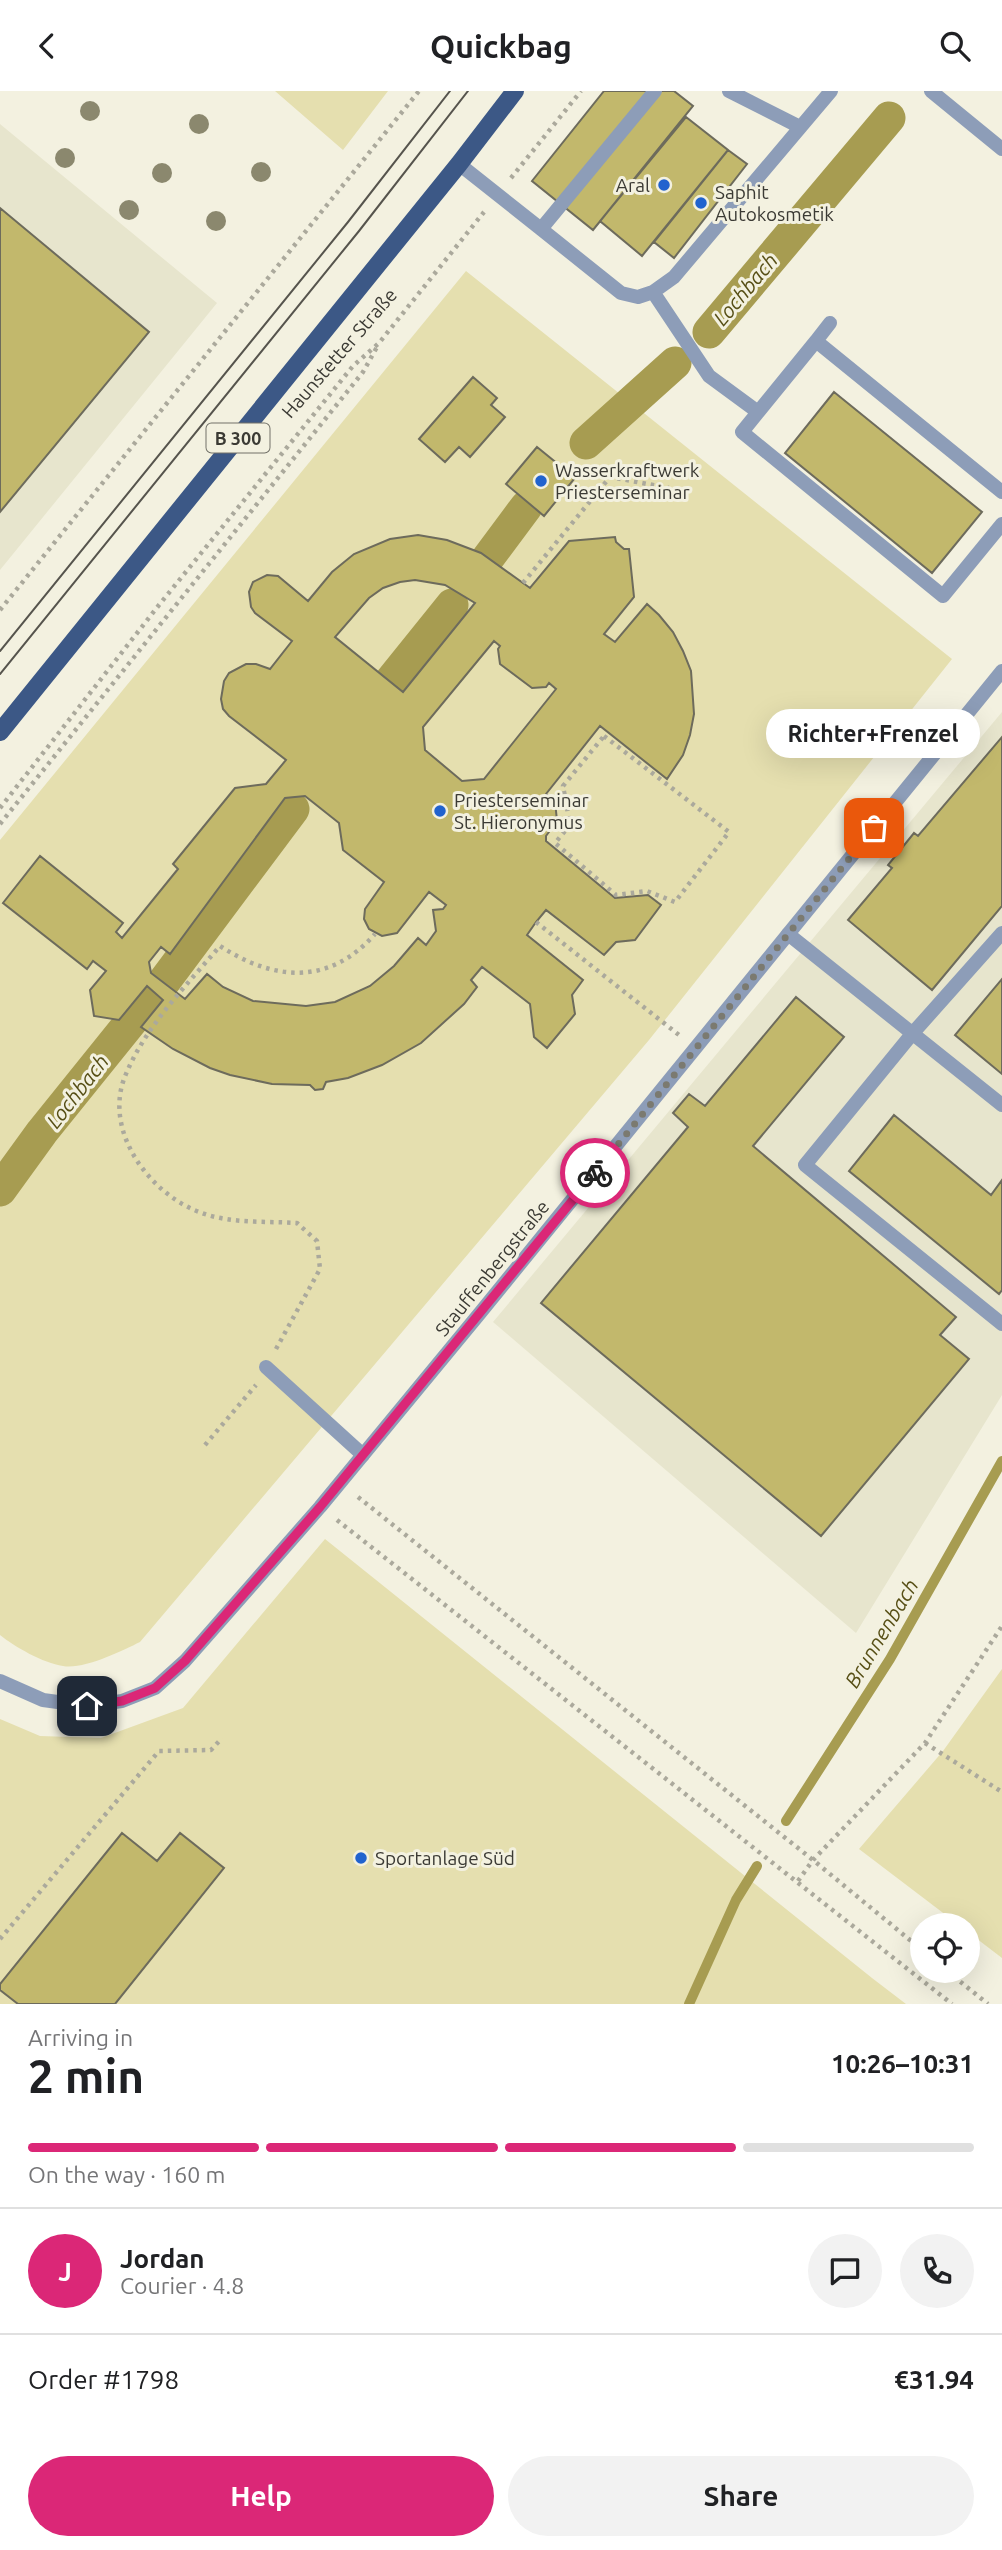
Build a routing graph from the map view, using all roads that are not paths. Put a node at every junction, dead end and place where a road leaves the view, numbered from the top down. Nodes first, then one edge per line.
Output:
1 (515, 91) edge
2 (655, 91) edge
3 (729, 91) edge
4 (831, 91) edge
5 (931, 91) edge
6 (800, 127) junction
7 (1002, 149) edge
8 (459, 164) junction
9 (541, 229) junction
10 (653, 292) junction
11 (830, 323) dead end
12 (816, 341) junction
13 (758, 412) junction
14 (1002, 492) edge
15 (1002, 524) edge
16 (1002, 671) edge
17 (0, 732) edge
18 (1002, 933) edge
19 (788, 935) junction
20 (912, 1034) junction
21 (1002, 1105) edge
22 (1002, 1324) edge
23 (266, 1367) road end
24 (363, 1455) junction
25 (0, 1681) edge

1 - 8 main road, Haunstetter Straße / B 300
2 - 9 street
3 - 6 street
4 - 6 street
5 - 7 street
6 - 10 street
8 - 9 street
8 - 17 main road, Haunstetter Straße / B 300
9 - 10 street
10 - 13 street
11 - 12 street
12 - 13 street
12 - 14 street
13 - 15 street
16 - 19 street, Stauffenbergstraße
18 - 20 street
19 - 20 street
19 - 24 street, Stauffenbergstraße
20 - 21 street
20 - 22 street
23 - 24 street
24 - 25 street, Stauffenbergstraße

